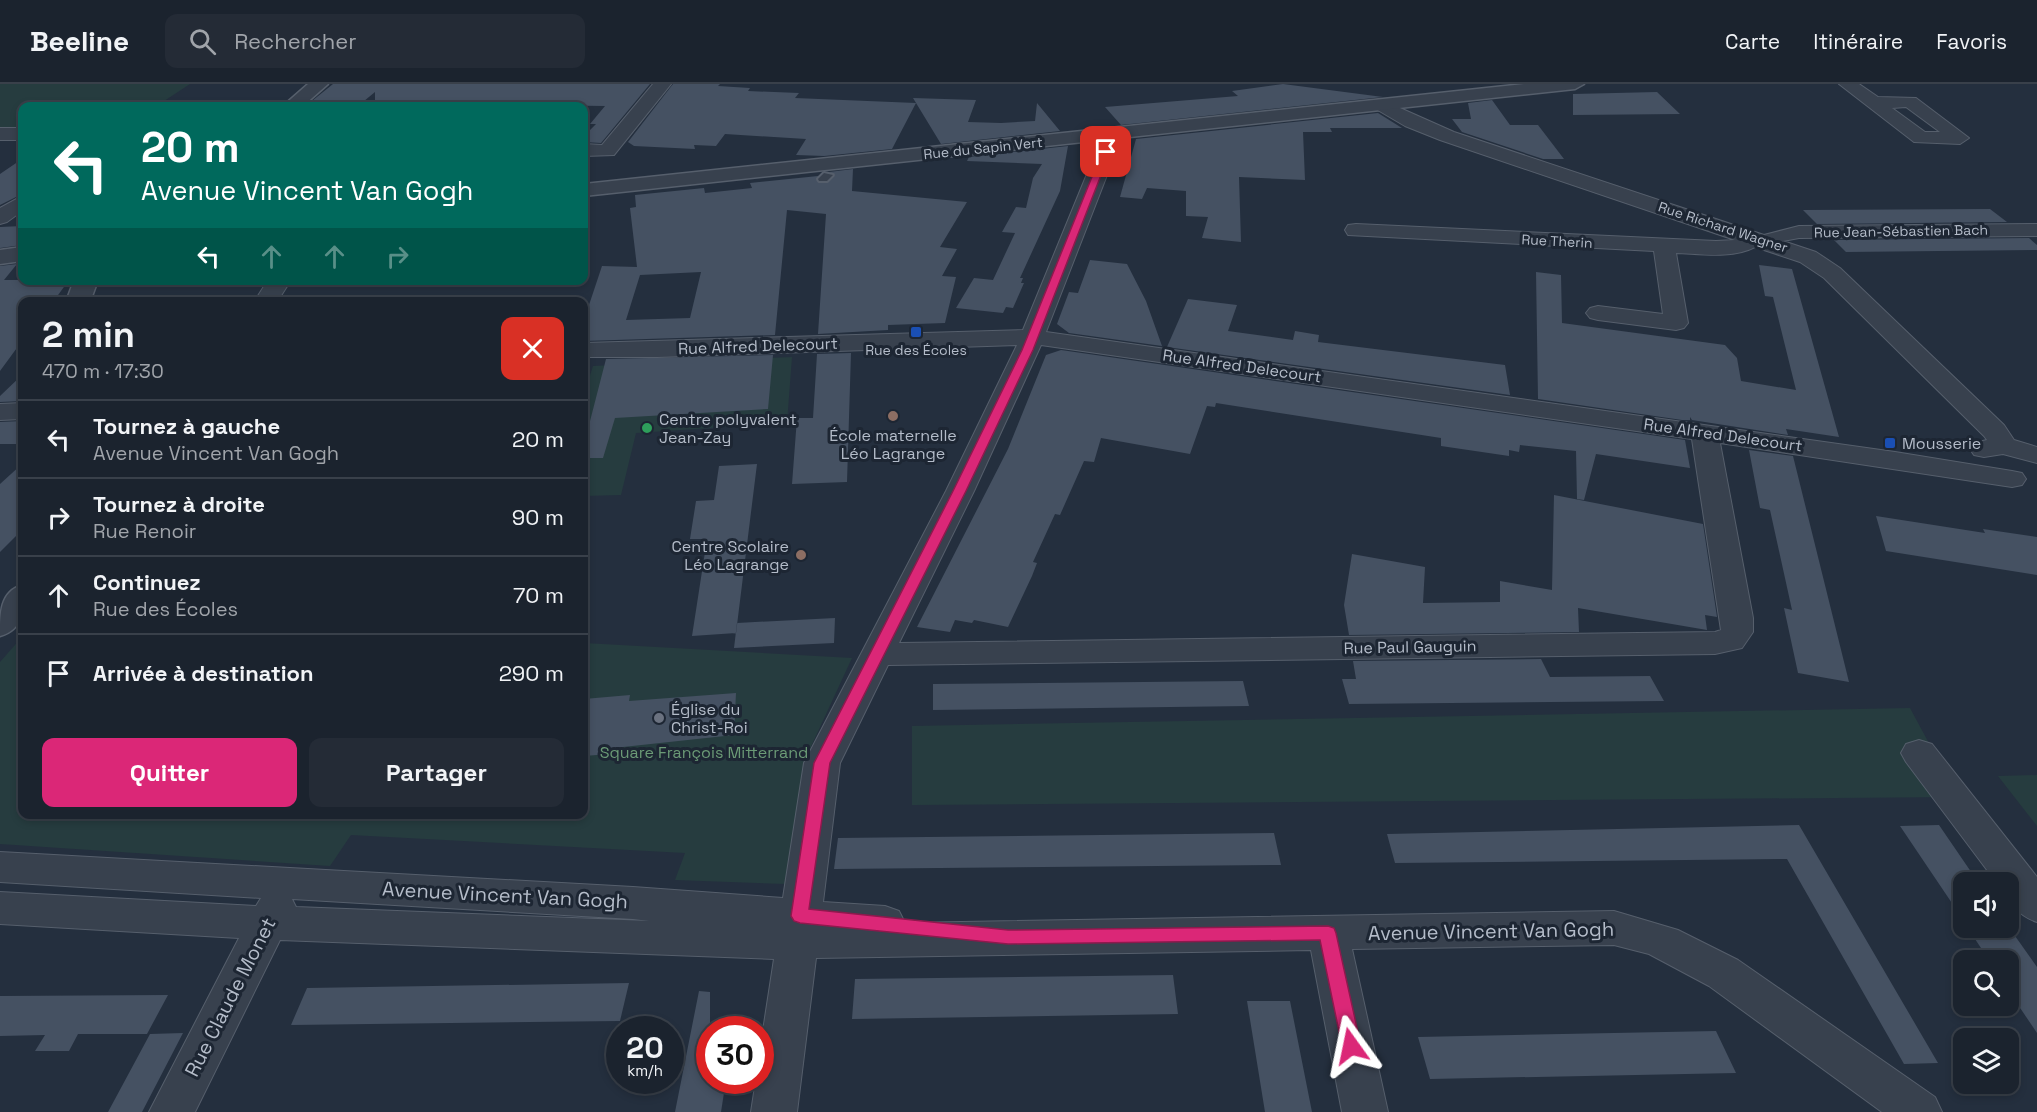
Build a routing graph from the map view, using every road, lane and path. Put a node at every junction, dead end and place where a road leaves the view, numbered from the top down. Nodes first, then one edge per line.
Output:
1 (320, 84) edge
2 (662, 84) edge
3 (1575, 84) edge
4 (1848, 84) edge
5 (1515, 87) edge
6 (297, 102) edge
7 (1872, 103) dead end
8 (1382, 105) junction
9 (0, 134) edge
10 (18, 134) edge
11 (1106, 135) junction
12 (588, 150) edge
13 (588, 190) edge
14 (18, 205) edge
15 (0, 218) edge
16 (1356, 230) dead end
17 (2037, 230) edge
18 (1761, 240) junction
19 (1664, 246) junction
20 (18, 255) edge
21 (0, 257) edge
22 (1598, 313) dead end
23 (1033, 337) junction
24 (588, 350) edge
25 (18, 411) edge
26 (0, 412) edge
27 (1704, 432) junction
28 (1993, 449) junction
29 (2037, 455) edge
30 (1895, 460) junction
31 (2025, 481) edge
32 (18, 601) edge
33 (0, 625) edge
34 (877, 654) junction
35 (1919, 753) dead end
36 (0, 867) edge
37 (289, 883) junction
38 (2037, 906) edge
39 (0, 908) edge
40 (267, 923) junction
41 (798, 929) junction
42 (1328, 933) junction
43 (172, 1112) edge
44 (774, 1112) edge
45 (1365, 1112) edge
46 (1919, 1112) edge

1 - 6 street
2 - 12 street
3 - 5 street, Rue du Sapin Vert
4 - 7 street
5 - 8 street, Rue du Sapin Vert
8 - 11 street, Rue du Sapin Vert
8 - 18 street, Rue Richard Wagner
9 - 10 street
11 - 13 street, Rue du Sapin Vert
11 - 23 street
14 - 15 street
16 - 19 street, Rue Therin
17 - 18 street, Rue Jean-Sébastien Bach
18 - 19 street, Rue Therin
18 - 28 street, Rue Richard Wagner
19 - 22 street
20 - 21 street
23 - 24 street, Rue Alfred Delecourt
23 - 27 street, Rue Alfred Delecourt
23 - 34 street
25 - 26 street
27 - 30 street, Rue Alfred Delecourt
27 - 34 street, Rue Paul Gauguin
28 - 29 street
28 - 30 street, Rue Alfred Delecourt
28 - 31 street, Rue Richard Wagner
30 - 31 street, Rue Alfred Delecourt
32 - 33 street
34 - 41 street
35 - 38 street
36 - 37 street, Avenue Vincent Van Gogh
37 - 40 street, Rue Claude Monet
37 - 41 street, Avenue Vincent Van Gogh
39 - 40 street, Avenue Vincent Van Gogh
40 - 41 street, Avenue Vincent Van Gogh
40 - 43 street, Rue Claude Monet
41 - 42 street, Avenue Vincent Van Gogh
41 - 44 street
42 - 45 street
42 - 46 street, Avenue Vincent Van Gogh

